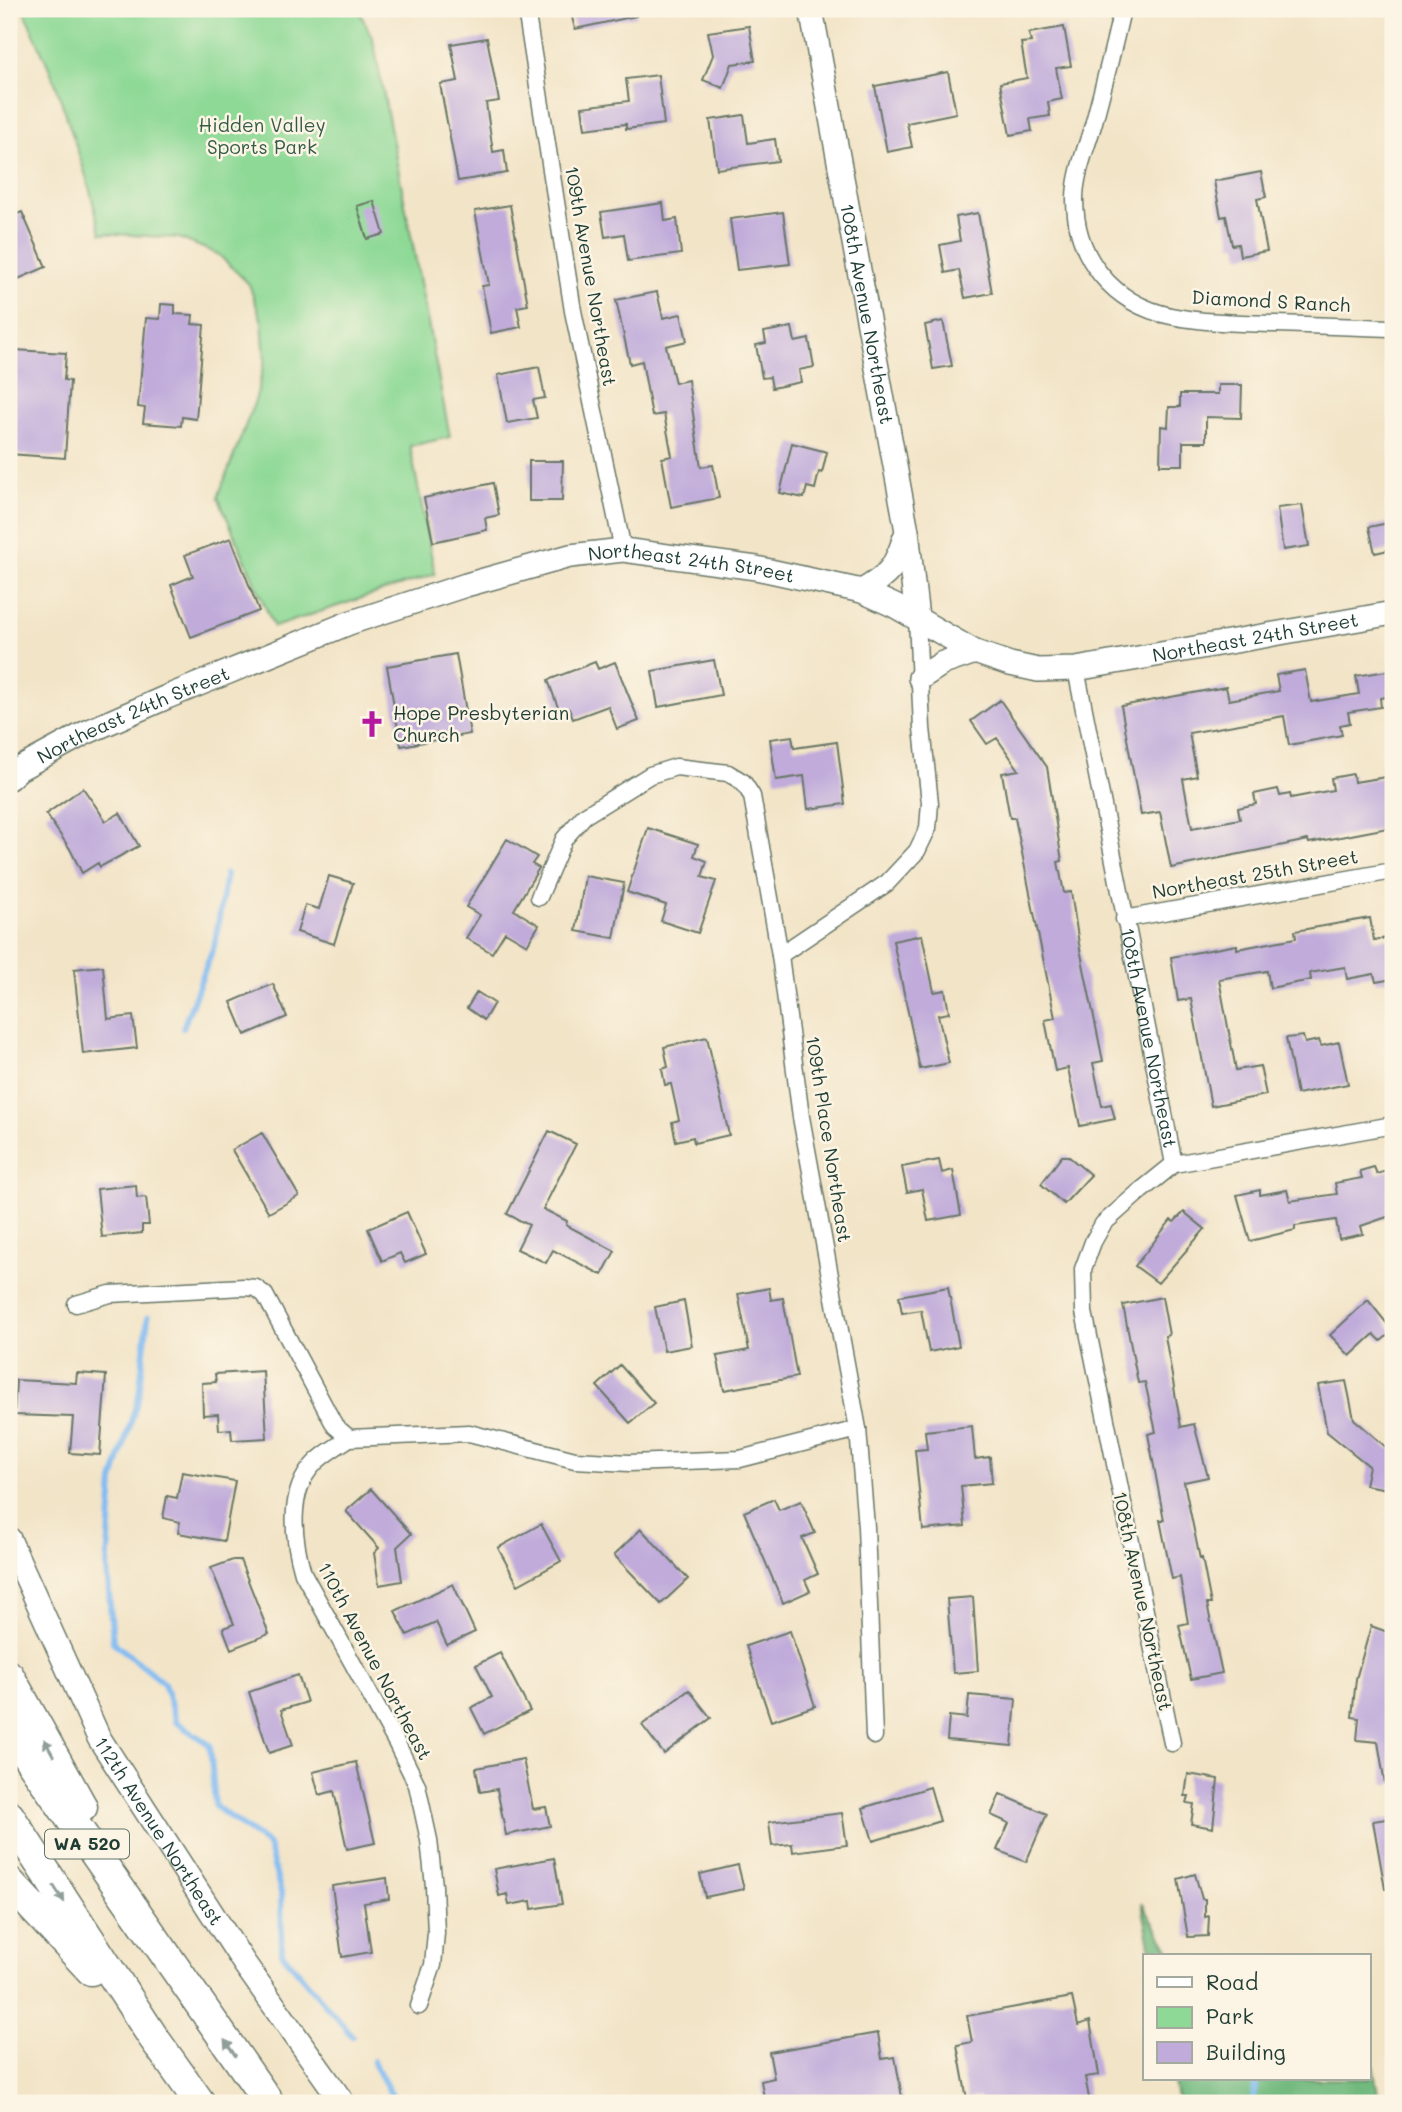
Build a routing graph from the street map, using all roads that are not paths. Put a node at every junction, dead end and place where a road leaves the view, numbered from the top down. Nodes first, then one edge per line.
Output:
1 (526, 9) edge
2 (811, 9) edge
3 (1122, 9) edge
4 (1393, 328) edge
5 (907, 531) junction
6 (623, 550) junction
7 (862, 592) junction
8 (1393, 613) edge
9 (917, 618) junction
10 (975, 652) junction
11 (1076, 669) junction
12 (920, 678) junction
13 (9, 778) edge
14 (1393, 871) edge
15 (539, 897) dead end
16 (1124, 919) junction
17 (780, 955) junction
18 (1393, 1125) edge
19 (1174, 1164) junction
20 (76, 1304) dead end
21 (858, 1429) junction
22 (349, 1438) junction
23 (9, 1539) edge
24 (9, 1676) edge
25 (9, 1730) edge
26 (874, 1736) dead end
27 (1172, 1743) dead end
28 (9, 1816) edge
29 (9, 1882) edge
30 (166, 1957) junction
31 (419, 2006) dead end
32 (153, 2037) junction
33 (200, 2103) edge
34 (269, 2103) edge
35 (343, 2103) edge

1 - 6 street, 109th Avenue Northeast
2 - 5 main road, 108th Avenue Northeast
3 - 4 street, Diamond S Ranch
5 - 7 main road
5 - 9 main road, 108th Avenue Northeast
6 - 7 main road, Northeast 24th Street
6 - 13 main road, Northeast 24th Street
7 - 9 main road, Northeast 24th Street
8 - 11 main road, Northeast 24th Street
9 - 10 main road, Northeast 24th Street
9 - 12 street
10 - 11 main road, Northeast 24th Street
10 - 12 main road
11 - 16 street, 108th Avenue Northeast
12 - 17 street
14 - 16 street, Northeast 25th Street
15 - 17 street
16 - 19 street, 108th Avenue Northeast
17 - 21 street, 109th Place Northeast
18 - 19 street
19 - 27 street, 108th Avenue Northeast
20 - 22 street
21 - 22 street
21 - 26 street, 109th Place Northeast
22 - 31 street, 110th Avenue Northeast
23 - 35 main road, 112th Avenue Northeast
30 -> 24 highway
25 - 30 highway, WA 520
28 -> 32 highway, WA 520
29 - 32 highway
34 -> 30 highway, WA 520
32 - 33 highway, WA 520

